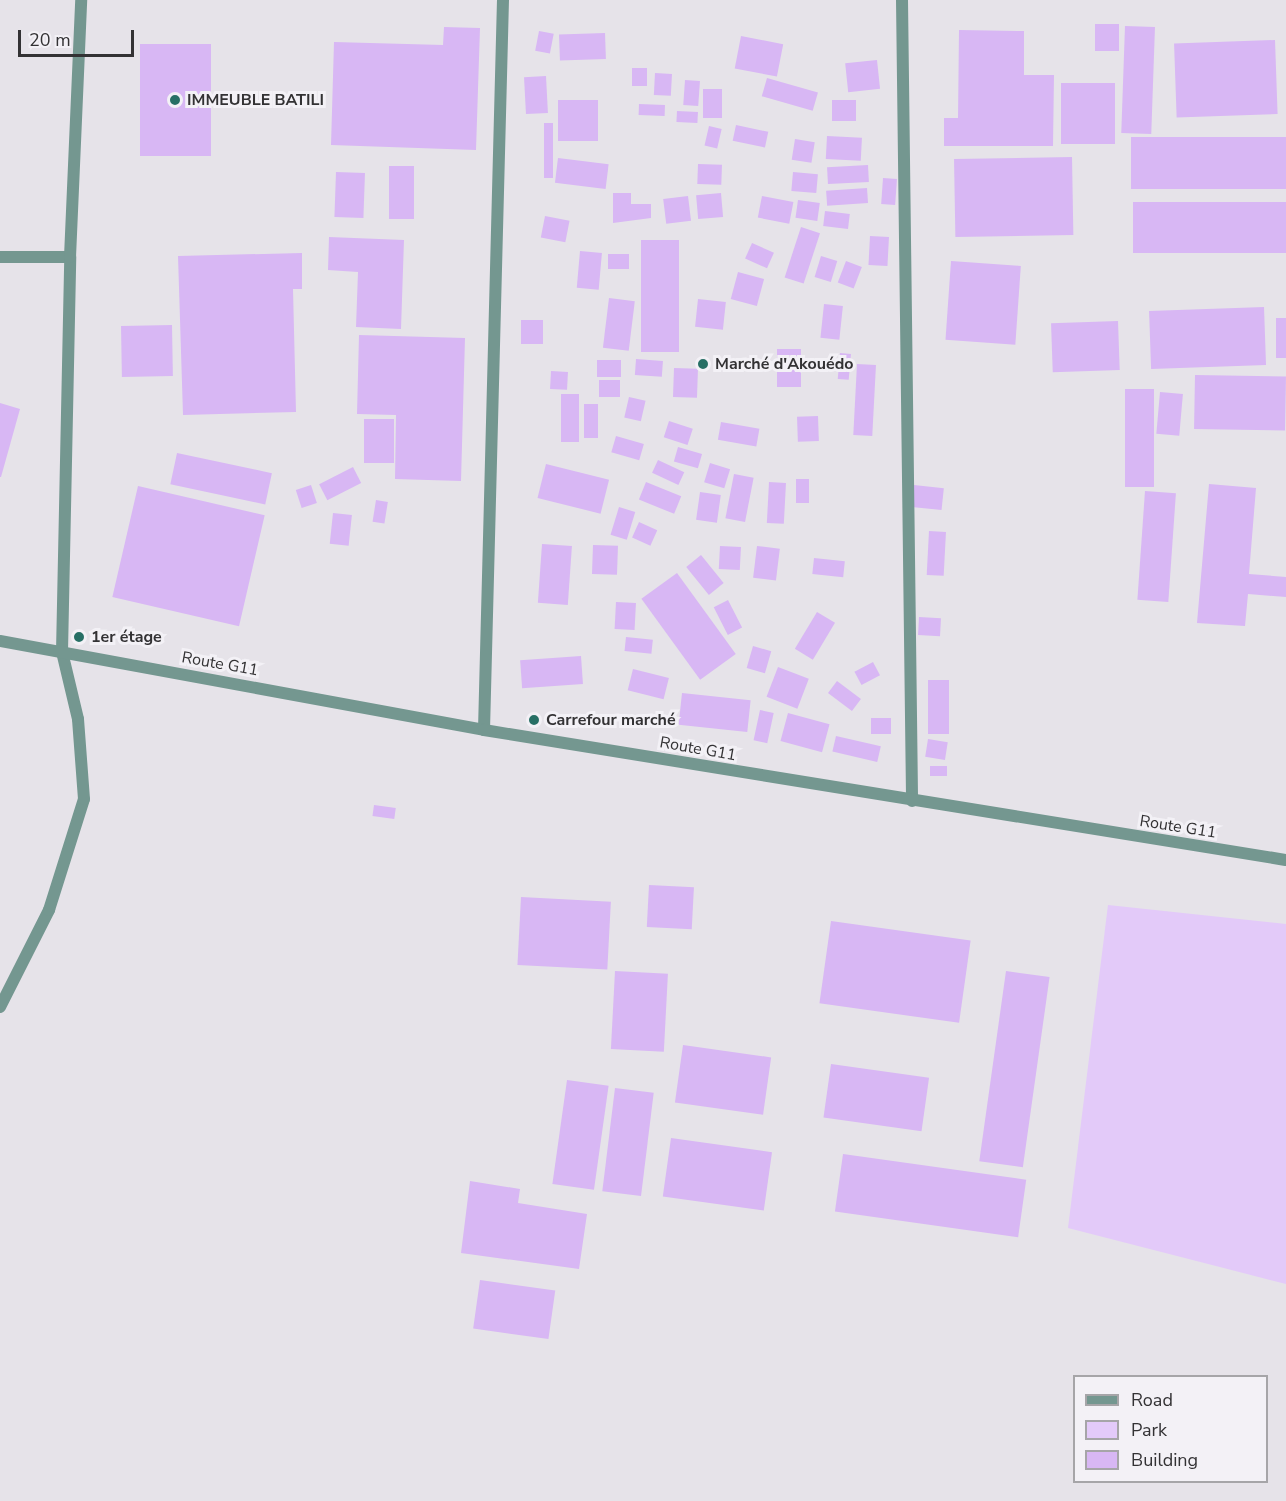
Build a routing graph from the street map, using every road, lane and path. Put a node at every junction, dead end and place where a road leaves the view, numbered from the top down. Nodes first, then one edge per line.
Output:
1 (81, 0) edge
2 (503, 0) edge
3 (902, 0) edge
4 (0, 257) edge
5 (70, 257) junction
6 (0, 640) edge
7 (62, 652) junction
8 (484, 730) junction
9 (912, 801) junction
10 (1286, 860) edge
11 (0, 1006) edge

1 - 5 street
2 - 8 street
3 - 9 street
4 - 5 street
5 - 7 street
6 - 7 street, Route G11
7 - 8 street, Route G11
7 - 11 street
8 - 9 street, Route G11
9 - 10 street, Route G11

